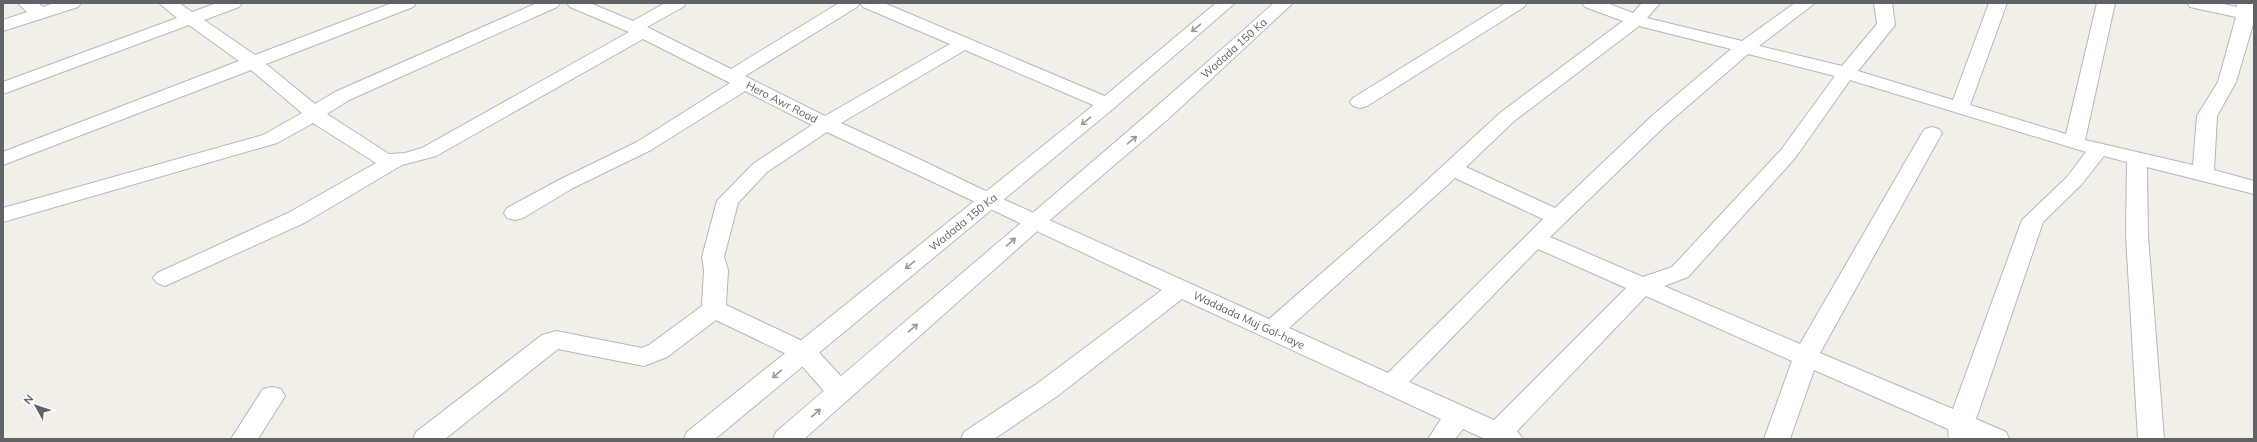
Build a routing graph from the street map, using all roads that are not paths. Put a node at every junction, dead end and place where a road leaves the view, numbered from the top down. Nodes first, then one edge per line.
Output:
1 (72, 3) edge
2 (168, 3) edge
3 (233, 3) edge
4 (407, 3) edge
5 (551, 3) edge
6 (576, 3) edge
7 (677, 3) edge
8 (851, 3) edge
9 (869, 3) edge
10 (1226, 3) edge
11 (1284, 3) edge
12 (1518, 3) edge
13 (1591, 3) edge
14 (1651, 3) edge
15 (1806, 3) edge
16 (1883, 3) edge
17 (1998, 3) edge
18 (2106, 3) edge
19 (2196, 3) edge
20 (33, 8) edge
21 (2249, 11) edge
22 (188, 18) junction
23 (1636, 20) junction
24 (3, 26) edge
25 (638, 30) junction
26 (963, 44) junction
27 (1747, 47) junction
28 (254, 63) junction
29 (1846, 73) junction
30 (738, 79) junction
31 (3, 88) edge
32 (1360, 102) dead end
33 (1107, 104) junction
34 (1959, 108) junction
35 (313, 113) junction
36 (826, 124) junction
37 (1932, 134) dead end
38 (2074, 143) junction
39 (2099, 149) junction
40 (2137, 158) junction
41 (3, 159) edge
42 (395, 161) junction
43 (1452, 169) junction
44 (2203, 174) junction
45 (2254, 188) edge
46 (988, 201) junction
47 (515, 213) dead end
48 (3, 215) edge
49 (1557, 217) junction
50 (1035, 221) junction
51 (1534, 239) junction
52 (165, 278) dead end
53 (1642, 286) junction
54 (1180, 288) junction
55 (714, 309) junction
56 (1271, 331) junction
57 (804, 352) junction
58 (1806, 356) junction
59 (1392, 384) junction
60 (840, 392) junction
61 (272, 396) dead end
62 (1458, 415) junction
63 (1962, 431) edge
64 (1504, 436) edge
65 (244, 439) edge
66 (426, 439) edge
67 (697, 439) edge
68 (786, 439) edge
69 (974, 439) edge
70 (1441, 439) edge
71 (1777, 439) edge
72 (1996, 439) edge
73 (2151, 439) edge

1 - 20 street
2 - 22 street
3 - 22 street
4 - 28 street
5 - 35 street
6 - 25 street, Hero Awr Road
7 - 25 street
8 - 30 street
9 - 26 street
10 -> 33 street, Wadada 150 Ka
50 -> 11 street, Wadada 150 Ka
12 - 32 street
13 - 23 street
14 - 23 street
15 - 27 street
16 - 29 street
17 - 34 street
18 - 38 street
19 - 21 street
20 - 24 street
21 - 44 street
22 - 28 street
22 - 31 street
23 - 27 street
23 - 43 street
25 - 30 street, Hero Awr Road
25 - 42 street
26 - 33 street
26 - 36 street
27 - 29 street
27 - 49 street
28 - 35 street
28 - 41 street
29 - 34 street
29 - 53 street
30 - 36 street, Hero Awr Road
30 - 47 street
33 -> 46 street, Wadada 150 Ka
34 - 38 street
35 - 42 street
35 - 48 street
36 - 46 street, Hero Awr Road
36 - 55 street
37 - 58 street
38 - 39 street
39 - 40 street
39 - 63 street
40 - 44 street
40 - 73 street
42 - 52 street
43 - 49 street
43 - 56 street
44 - 45 street
46 - 50 street, Waddada Muj Gol-haye
46 -> 57 street, Wadada 150 Ka
49 - 51 street
50 - 54 street, Waddada Muj Gol-haye
60 -> 50 street, Wadada 150 Ka
51 - 53 street
51 - 59 street
53 - 58 street
53 - 64 street
54 - 56 street, Waddada Muj Gol-haye
54 - 69 street
55 - 57 street
55 - 66 street
56 - 59 street, Waddada Muj Gol-haye
57 - 60 street
57 -> 67 street, Wadada 150 Ka
58 - 63 street
58 - 71 street
59 - 62 street, Waddada Muj Gol-haye
68 -> 60 street, Wadada 150 Ka
61 - 65 street
62 - 64 street, Waddada Muj Gol-haye
62 - 70 street
63 - 72 street

